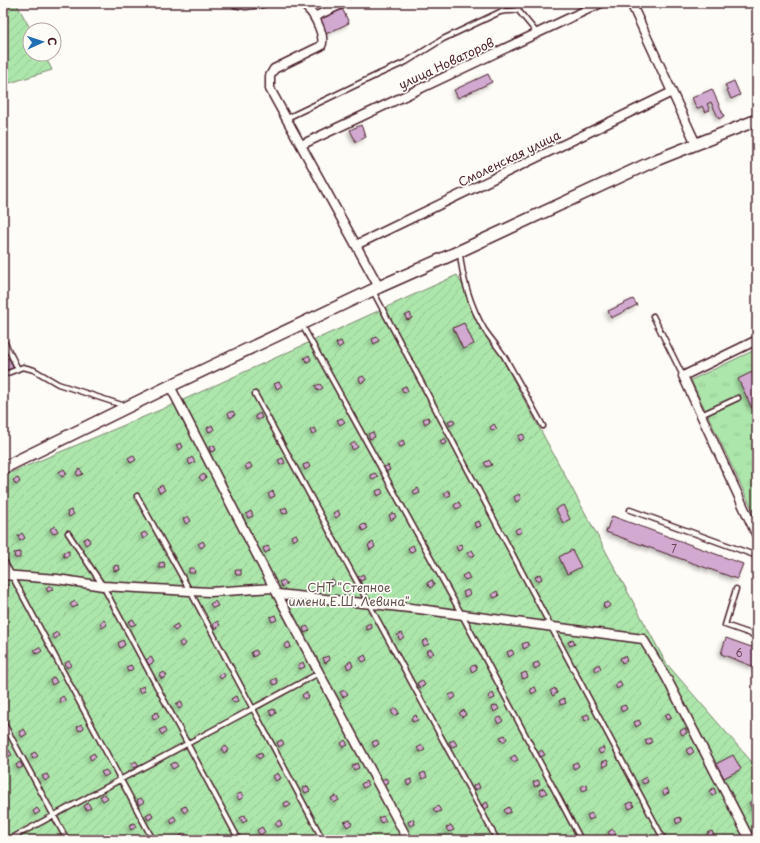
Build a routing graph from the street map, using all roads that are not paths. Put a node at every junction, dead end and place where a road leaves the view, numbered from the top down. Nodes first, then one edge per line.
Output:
1 (234, 3) edge
2 (262, 3) edge
3 (300, 3) edge
4 (344, 3) edge
5 (523, 3) edge
6 (583, 3) edge
7 (601, 3) edge
8 (631, 3) edge
9 (591, 8) junction
10 (518, 10) junction
11 (314, 17) junction
12 (537, 33) junction
13 (672, 92) junction
14 (286, 119) junction
15 (757, 120) edge
16 (696, 144) junction
17 (301, 145) junction
18 (356, 245) junction
19 (460, 252) junction
20 (376, 289) junction
21 (653, 316) dead end
22 (301, 324) junction
23 (3, 339) edge
24 (757, 340) edge
25 (18, 369) junction
26 (3, 375) edge
27 (683, 376) junction
28 (170, 386) junction
29 (255, 394) dead end
30 (738, 398) dead end
31 (128, 406) junction
32 (701, 415) junction
33 (543, 426) dead end
34 (3, 468) edge
35 (137, 496) dead end
36 (630, 510) dead end
37 (68, 533) dead end
38 (757, 536) edge
39 (757, 556) edge
40 (3, 559) edge
41 (7, 576) edge
42 (103, 586) junction
43 (736, 589) dead end
44 (190, 591) junction
45 (276, 591) junction
46 (368, 603) junction
47 (462, 615) junction
48 (550, 627) junction
49 (757, 636) edge
50 (319, 673) junction
51 (253, 708) junction
52 (3, 722) edge
53 (188, 744) junction
54 (121, 780) junction
55 (54, 816) junction
56 (8, 840) edge
57 (67, 840) edge
58 (153, 840) edge
59 (239, 840) edge
60 (323, 840) edge
61 (408, 840) edge
62 (497, 840) edge
63 (580, 840) edge
64 (664, 840) edge
65 (750, 840) edge

1 - 2 street
3 - 11 street
4 - 11 street
5 - 10 lane
6 - 9 lane
7 - 9 street, улица Новаторов
8 - 13 street
9 - 12 street, улица Новаторов
10 - 12 lane
10 - 14 lane
11 - 14 street
12 - 17 street, улица Новаторов
13 - 16 street
13 - 18 street, Смоленская улица
14 - 17 street
15 - 16 street
16 - 19 street
17 - 18 street
18 - 20 street
19 - 20 street
19 - 33 lane
20 - 22 street
20 - 48 lane
21 - 27 lane
22 - 28 street
22 - 47 lane
23 - 25 lane
24 - 27 street
25 - 26 lane
25 - 31 lane
27 - 32 street
28 - 31 street
28 - 45 street
29 - 46 lane
30 - 32 lane
31 - 34 street
32 - 38 street
35 - 44 lane
36 - 39 lane
37 - 42 lane
40 - 41 lane
41 - 42 street
41 - 54 lane
42 - 44 street
42 - 53 lane
43 - 49 lane
44 - 45 street
44 - 51 lane
45 - 46 street
45 - 50 street
46 - 47 street
46 - 62 lane
47 - 48 street
47 - 63 lane
48 - 64 lane
48 - 65 street
50 - 51 lane
50 - 61 street
51 - 53 lane
51 - 60 lane
52 - 55 lane
53 - 54 lane
53 - 59 lane
54 - 55 lane
54 - 58 lane
55 - 56 lane
55 - 57 lane

